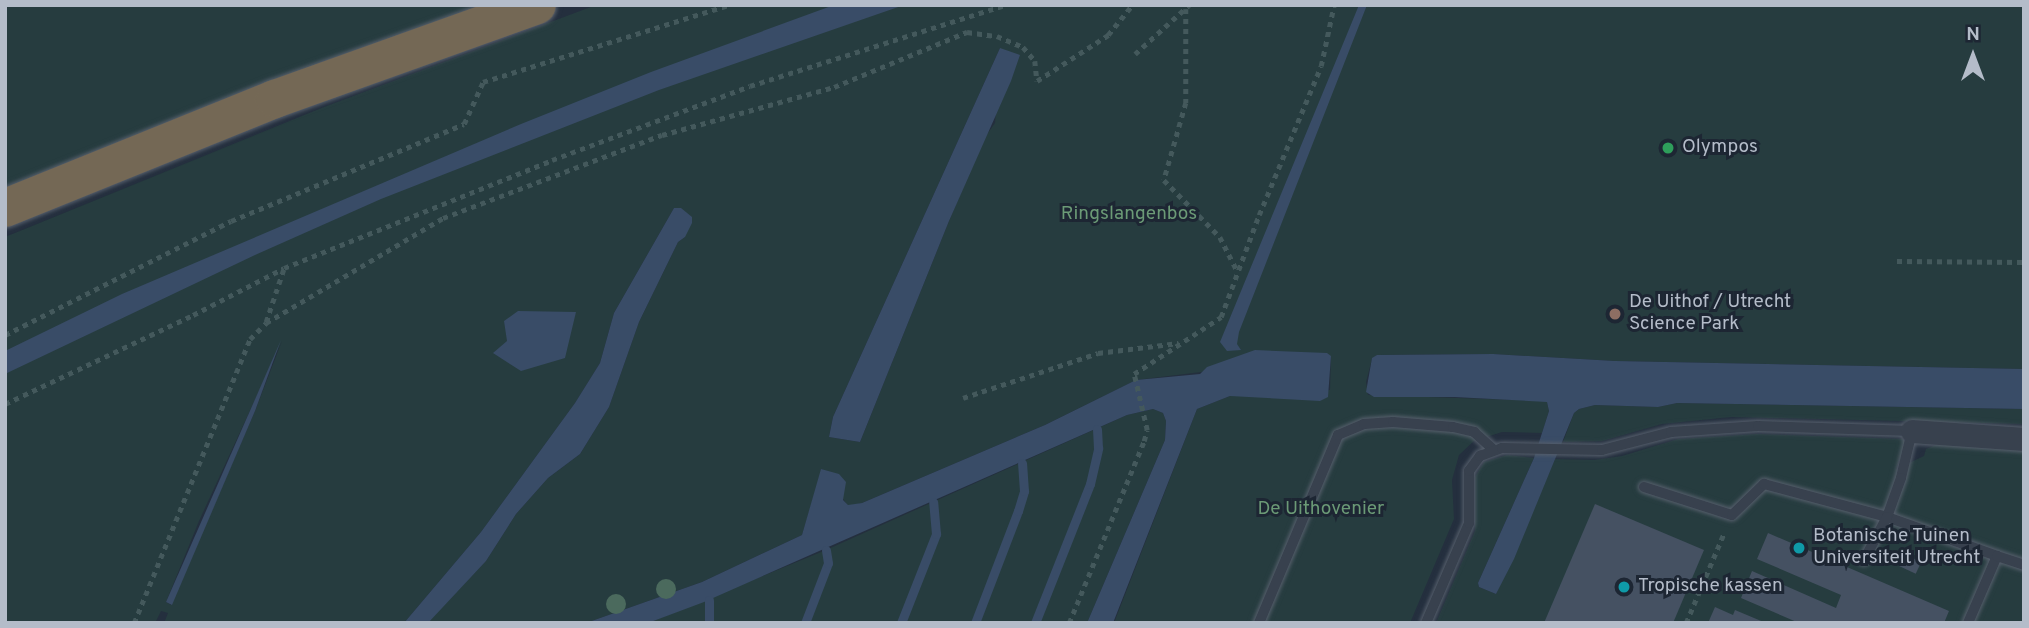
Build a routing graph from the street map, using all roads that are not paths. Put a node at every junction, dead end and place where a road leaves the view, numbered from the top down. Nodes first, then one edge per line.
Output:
1 (537, 5) edge
2 (5, 208) edge
3 (1912, 431) junction
4 (2024, 439) edge
5 (1493, 449) junction
6 (1644, 487) dead end
7 (1887, 517) junction
8 (1997, 556) junction
9 (1864, 560) dead end
10 (2024, 565) edge
11 (1259, 623) edge
12 (1426, 623) edge
13 (1968, 623) edge

1 - 2 highway
3 - 4 street
3 - 5 lane
3 - 7 lane
5 - 11 lane
5 - 12 lane
6 - 7 lane
7 - 8 lane
7 - 9 lane
8 - 10 lane
8 - 13 lane

